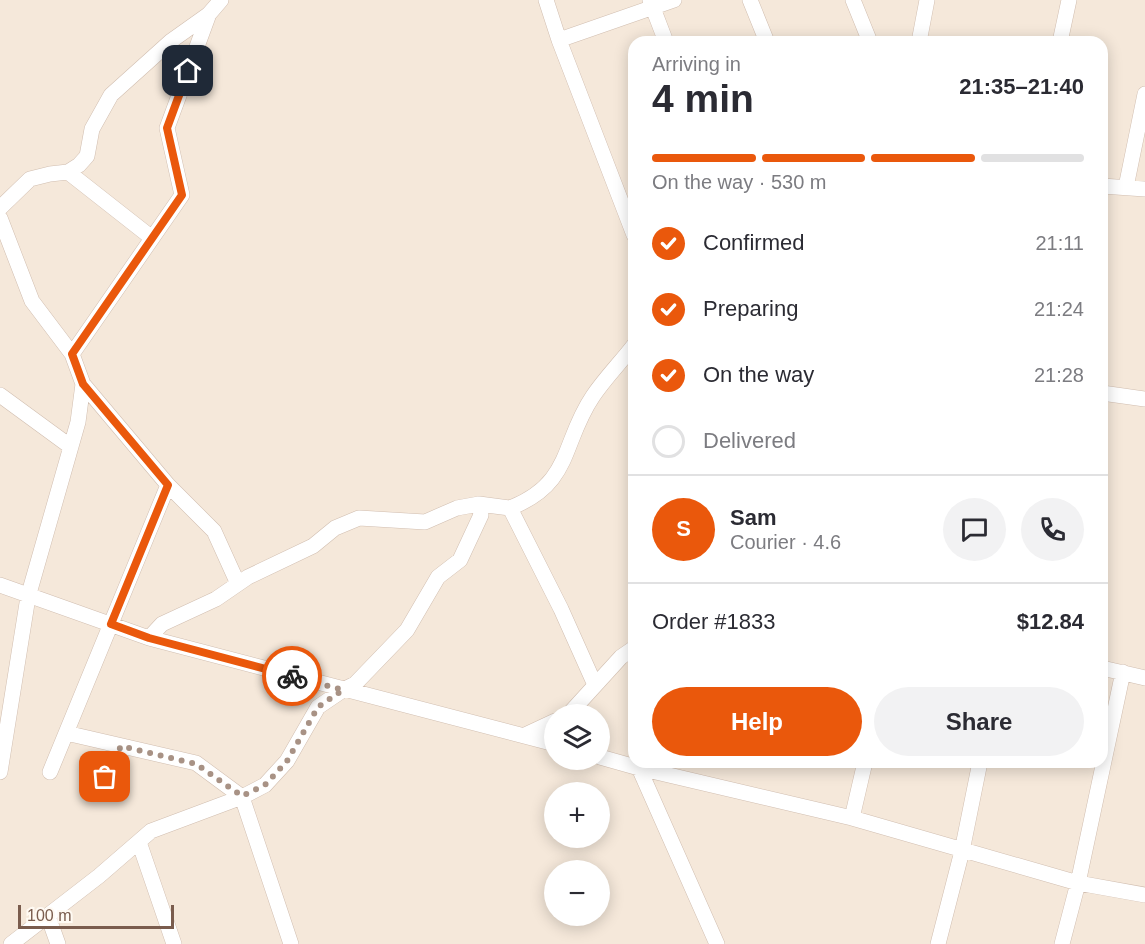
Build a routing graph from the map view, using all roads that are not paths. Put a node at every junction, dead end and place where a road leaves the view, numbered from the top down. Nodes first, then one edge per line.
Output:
1 (221, 0) edge
2 (546, 0) edge
3 (674, 0) edge
4 (750, 0) edge
5 (854, 0) edge
6 (927, 0) edge
7 (1068, 0) edge
8 (651, 4) edge
9 (208, 14) junction
10 (664, 36) edge
11 (765, 36) edge
12 (868, 36) edge
13 (920, 36) edge
14 (1061, 36) edge
15 (559, 40) junction
16 (1145, 94) edge
17 (68, 172) junction
18 (1108, 186) edge
19 (1126, 187) junction
20 (1145, 189) edge
21 (0, 208) edge
22 (0, 218) edge
23 (628, 219) edge
24 (152, 238) junction
25 (628, 352) edge
26 (72, 354) junction
27 (83, 384) junction
28 (1108, 394) edge
29 (0, 395) edge
30 (1145, 399) edge
31 (71, 447) junction
32 (168, 485) junction
33 (480, 504) junction
34 (510, 508) junction
35 (238, 584) junction
36 (0, 585) edge
37 (28, 597) junction
38 (111, 624) junction
39 (149, 638) junction
40 (628, 652) edge
41 (1108, 669) edge
42 (1123, 672) junction
43 (1145, 678) edge
44 (595, 685) junction
45 (343, 690) junction
46 (578, 704) edge
47 (544, 726) edge
48 (66, 733) junction
49 (525, 735) junction
50 (544, 741) edge
51 (1108, 742) edge
52 (121, 746) junction
53 (610, 760) edge
54 (628, 765) edge
55 (639, 768) joint
56 (864, 768) edge
57 (979, 768) edge
58 (1103, 768) edge
59 (0, 772) edge
60 (50, 772) dead end
61 (98, 792) dead end
62 (242, 796) junction
63 (852, 818) junction
64 (139, 842) junction
65 (962, 851) junction
66 (1078, 883) junction
67 (1145, 895) edge
68 (48, 916) junction
69 (11, 944) edge
70 (58, 944) edge
71 (174, 944) edge
72 (291, 944) edge
73 (717, 944) edge
74 (939, 944) edge
75 (1062, 944) edge

1 - 9 street
2 - 15 street
3 - 8 street
4 - 11 street
5 - 12 street
6 - 13 street
7 - 14 street
8 - 10 street
8 - 15 street
9 - 17 street
9 - 24 street
15 - 23 street
16 - 19 street
17 - 21 street
17 - 24 street
18 - 19 street
19 - 20 street
22 - 26 street
24 - 26 street
25 - 34 street
26 - 27 street
27 - 31 street
27 - 32 street
28 - 30 street
29 - 31 street
31 - 37 street
32 - 35 street
32 - 38 street
33 - 34 street
33 - 35 street
33 - 45 street
34 - 44 street
35 - 39 street
36 - 37 street
37 - 38 street
37 - 59 street
38 - 39 street
38 - 48 street
39 - 45 street
40 - 44 street
41 - 42 street
42 - 43 street
42 - 51 street
44 - 46 street
45 - 49 street
45 - 62 street
47 - 49 street
48 - 52 street
48 - 60 street
49 - 50 street
52 - 61 street
52 - 62 street
53 - 54 street
55 - 63 street
55 - 73 street
56 - 63 street
57 - 65 street
58 - 66 street
62 - 64 street
62 - 72 street
63 - 65 street
64 - 68 street
64 - 71 street
65 - 66 street
65 - 74 street
66 - 67 street
66 - 75 street
68 - 69 street
68 - 70 street

